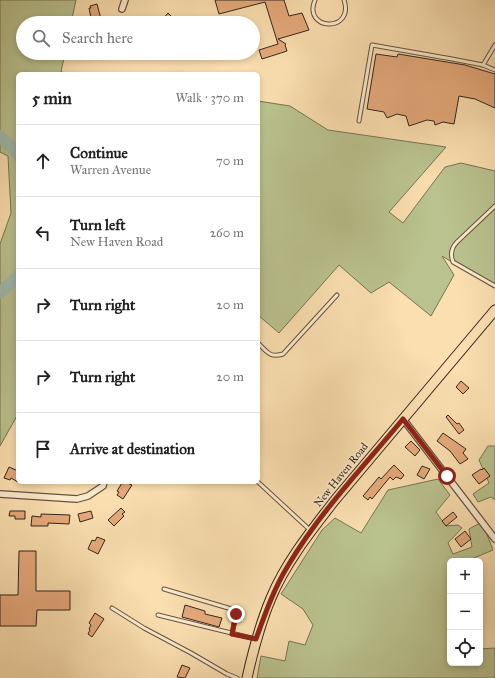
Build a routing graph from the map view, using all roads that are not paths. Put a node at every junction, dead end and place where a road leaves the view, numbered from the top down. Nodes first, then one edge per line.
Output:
1 (125, 0) edge
2 (314, 0) edge
3 (344, 0) edge
4 (122, 9) dead end
5 (495, 45) edge
6 (483, 65) junction
7 (495, 70) edge
8 (359, 121) dead end
9 (495, 206) edge
10 (495, 286) edge
11 (337, 295) dead end
12 (495, 310) edge
13 (260, 346) edge
14 (403, 419) junction
15 (104, 484) edge
16 (260, 484) edge
17 (0, 494) edge
18 (311, 531) junction
19 (495, 539) edge
20 (164, 589) dead end
21 (112, 608) dead end
22 (158, 615) dead end
23 (232, 634) junction
24 (256, 639) junction
25 (237, 678) edge
26 (247, 678) edge

1 - 4 street
2 - 3 lane
5 - 6 lane
6 - 7 lane
6 - 8 lane
9 - 10 lane
11 - 13 lane
12 - 14 main road, New Haven Road
14 - 18 main road, New Haven Road
14 - 19 street
15 - 17 street
16 - 18 lane
18 - 24 main road, New Haven Road
20 - 23 lane
21 - 25 lane
22 - 23 lane
23 - 24 lane
24 - 26 main road, New Haven Road

